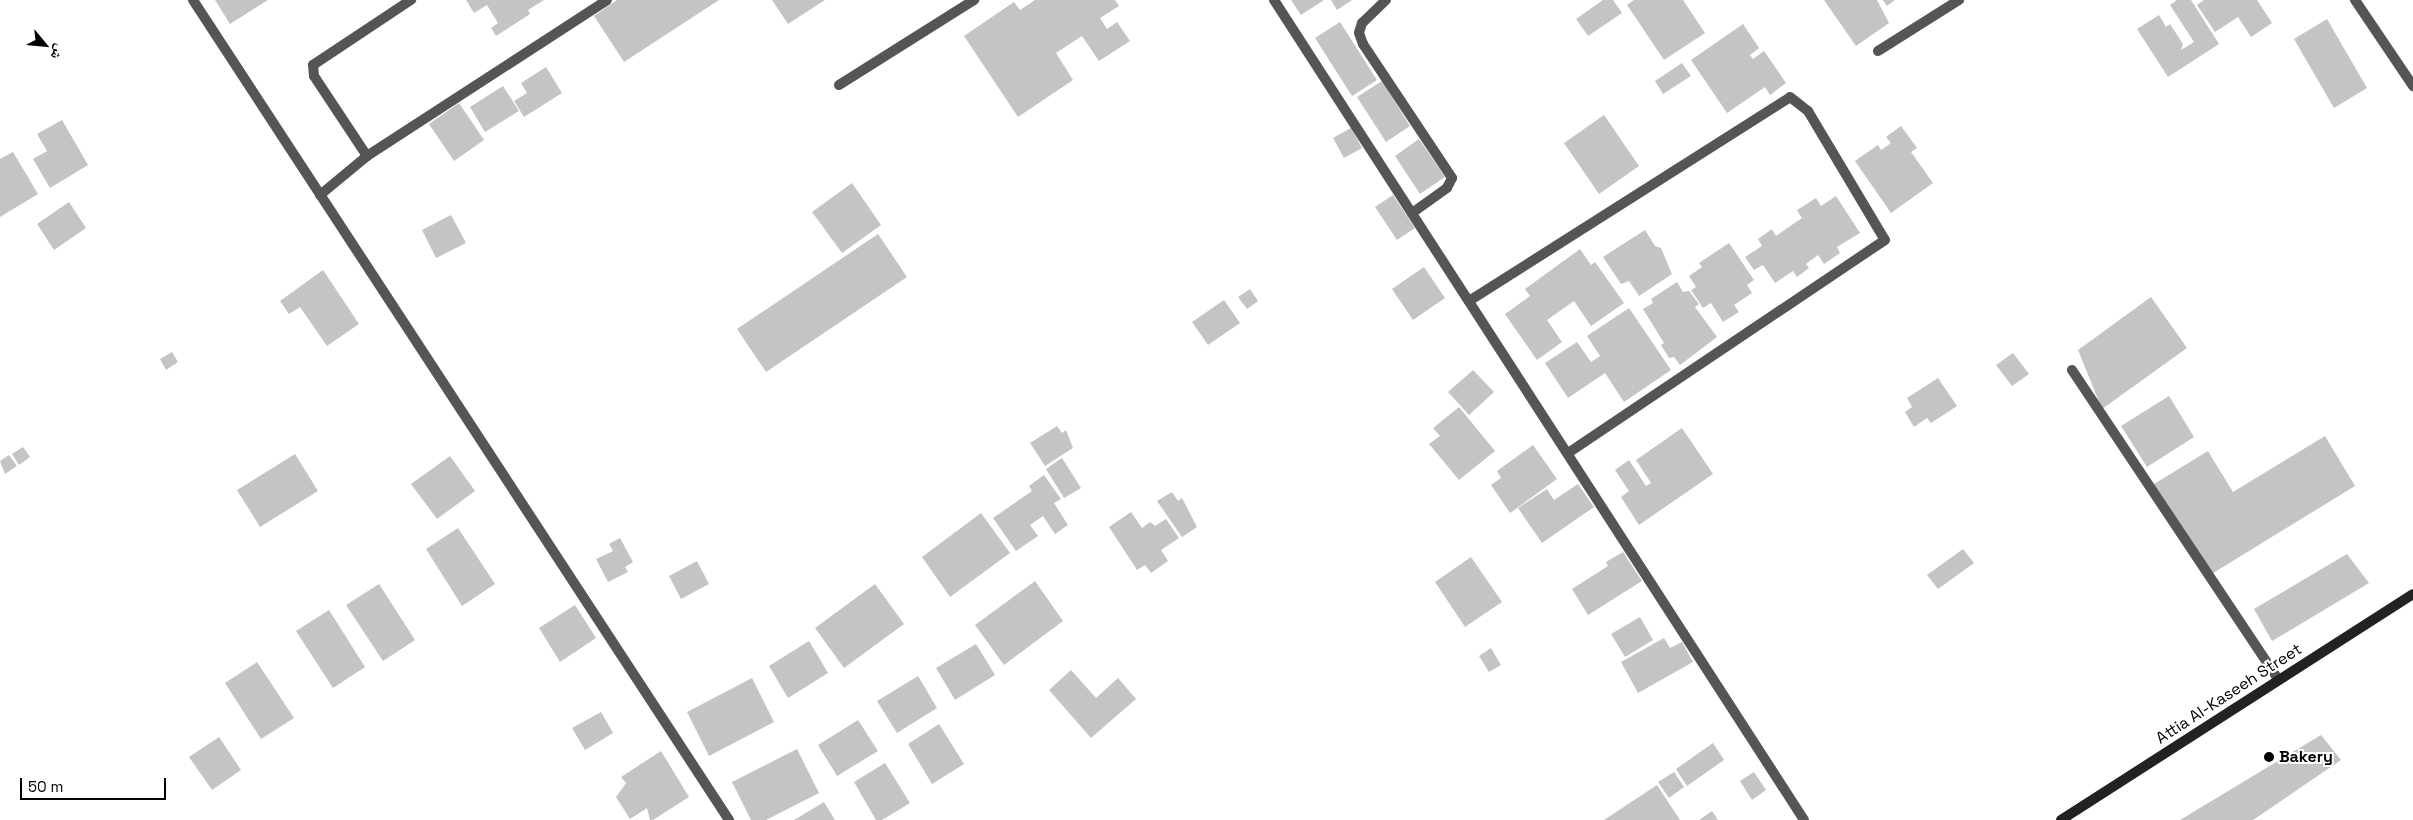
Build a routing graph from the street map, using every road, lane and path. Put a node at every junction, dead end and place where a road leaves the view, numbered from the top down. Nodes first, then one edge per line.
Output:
1 (193, 0) edge
2 (411, 0) edge
3 (607, 0) edge
4 (974, 0) edge
5 (1274, 0) edge
6 (1386, 0) edge
7 (1959, 0) edge
8 (2355, 0) edge
9 (1878, 51) dead end
10 (839, 85) dead end
11 (2413, 86) edge
12 (367, 156) junction
13 (320, 195) junction
14 (1412, 213) junction
15 (1469, 301) junction
16 (2072, 370) dead end
17 (1568, 453) junction
18 (2413, 594) edge
19 (2278, 679) junction
20 (729, 820) edge
21 (1804, 820) edge
22 (2061, 820) edge

1 - 13 street
2 - 12 street
3 - 12 street
4 - 10 street
5 - 14 street
6 - 14 street
7 - 9 street
8 - 11 street
12 - 13 street
13 - 20 street
14 - 15 street
15 - 17 street
15 - 17 street
16 - 19 street
17 - 21 street
18 - 19 street, Attia Al-Kaseeh Street
19 - 22 street, Attia Al-Kaseeh Street

